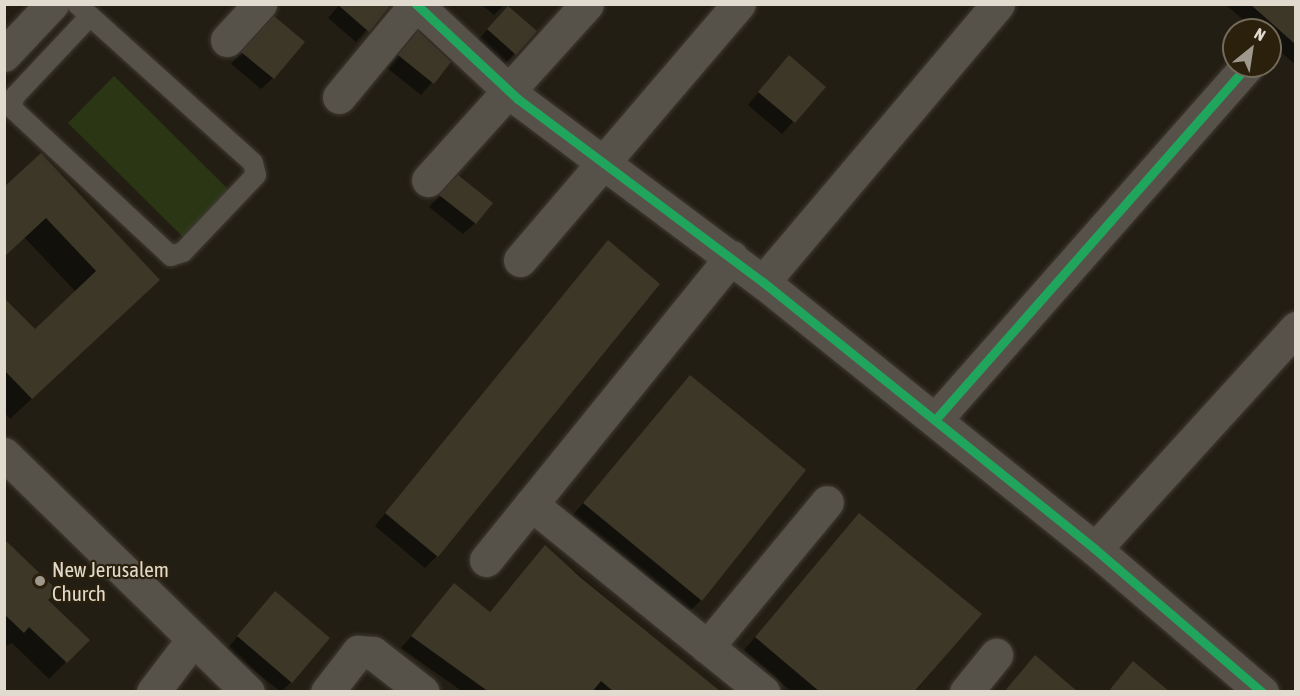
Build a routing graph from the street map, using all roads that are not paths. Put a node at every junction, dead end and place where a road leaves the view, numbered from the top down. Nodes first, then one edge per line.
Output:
1 (52, 4) edge
2 (260, 4) edge
3 (587, 4) edge
4 (739, 4) edge
5 (998, 4) edge
6 (416, 5) edge
7 (84, 10) edge
8 (227, 40) dead end
9 (4, 55) edge
10 (1236, 78) edge
11 (511, 92) junction
12 (339, 97) dead end
13 (603, 159) junction
14 (428, 180) dead end
15 (731, 257) junction
16 (520, 260) dead end
17 (763, 282) junction
18 (1296, 328) edge
19 (935, 420) junction
20 (4, 454) edge
21 (827, 502) dead end
22 (531, 504) junction
23 (1095, 549) junction
24 (486, 560) dead end
25 (191, 642) junction
26 (707, 647) junction
27 (996, 655) dead end
28 (1247, 687) edge
29 (153, 692) edge
30 (248, 692) edge
31 (327, 692) edge
32 (423, 692) edge
33 (763, 692) edge
34 (966, 692) edge

1 - 9 street
2 - 8 street
3 - 11 street
4 - 13 street
5 - 17 street
6 - 11 street
6 - 12 street
7 - 7 lane
10 - 19 street
11 - 13 street
11 - 14 street
13 - 15 street
13 - 16 street
15 - 17 street
15 - 22 street
17 - 19 street
18 - 23 street
19 - 23 street
20 - 25 street
21 - 26 street
22 - 24 street
22 - 26 street
23 - 28 street
25 - 29 street
25 - 30 street
26 - 33 street
27 - 34 street
31 - 32 street

